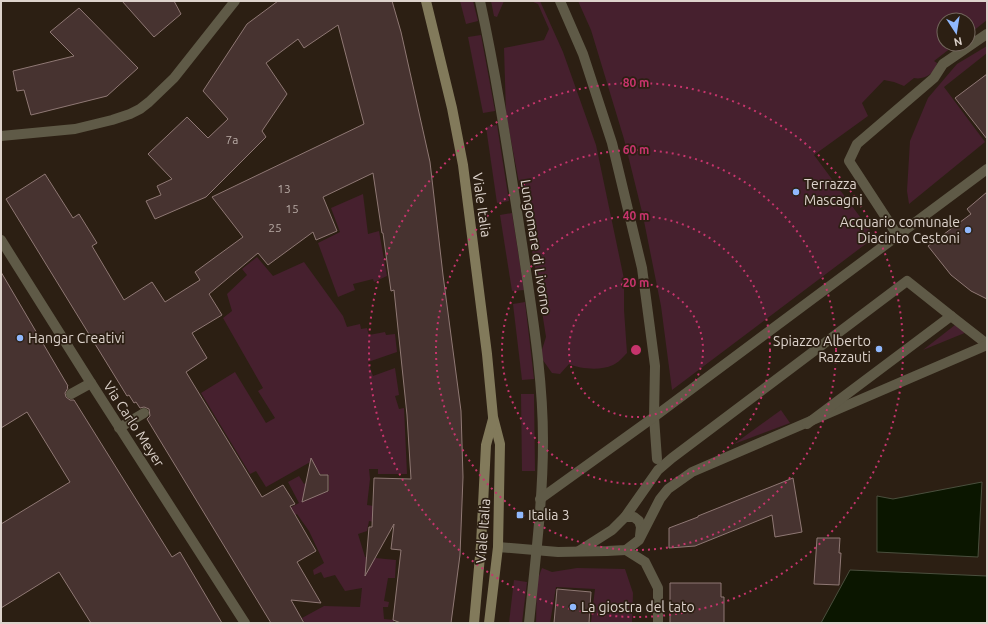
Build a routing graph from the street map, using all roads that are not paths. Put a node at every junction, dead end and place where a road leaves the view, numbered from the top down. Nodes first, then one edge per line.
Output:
1 (235, 1) edge
2 (426, 1) edge
3 (480, 1) edge
4 (560, 1) edge
5 (987, 34) edge
6 (1, 136) edge
7 (987, 169) edge
8 (898, 236) junction
9 (1, 240) edge
10 (951, 316) junction
11 (987, 345) edge
12 (91, 383) junction
13 (71, 394) dead end
14 (144, 413) dead end
15 (493, 417) junction
16 (654, 417) junction
17 (807, 424) junction
18 (119, 428) junction
19 (657, 459) dead end
20 (540, 499) junction
21 (625, 517) junction
22 (639, 540) junction
23 (498, 547) junction
24 (536, 550) junction
25 (579, 550) junction
26 (626, 550) junction
27 (245, 623) edge
28 (474, 623) edge
29 (489, 623) edge
30 (529, 623) edge
31 (658, 623) edge

1 - 6 street
2 - 15 main road, Viale Italia
3 - 20 street, Lungomare di Livorno
4 - 16 street
5 - 8 street
7 - 8 street
8 - 16 street
9 - 12 street, Via Carlo Meyer
10 - 11 street
10 - 17 street
10 - 21 street
11 - 17 street
12 - 13 street
12 - 18 street, Via Carlo Meyer
14 - 18 street
15 - 23 main road, Viale Italia
15 - 28 main road, Viale Italia
16 - 19 street
16 - 20 street
17 - 22 street
18 - 27 street, Via Carlo Meyer
20 - 24 street, Lungomare di Livorno
21 - 22 street
21 - 25 street
22 - 26 street
23 - 24 street
23 - 29 main road, Viale Italia
24 - 25 street
24 - 30 street, Lungomare di Livorno
25 - 26 street
26 - 31 street

